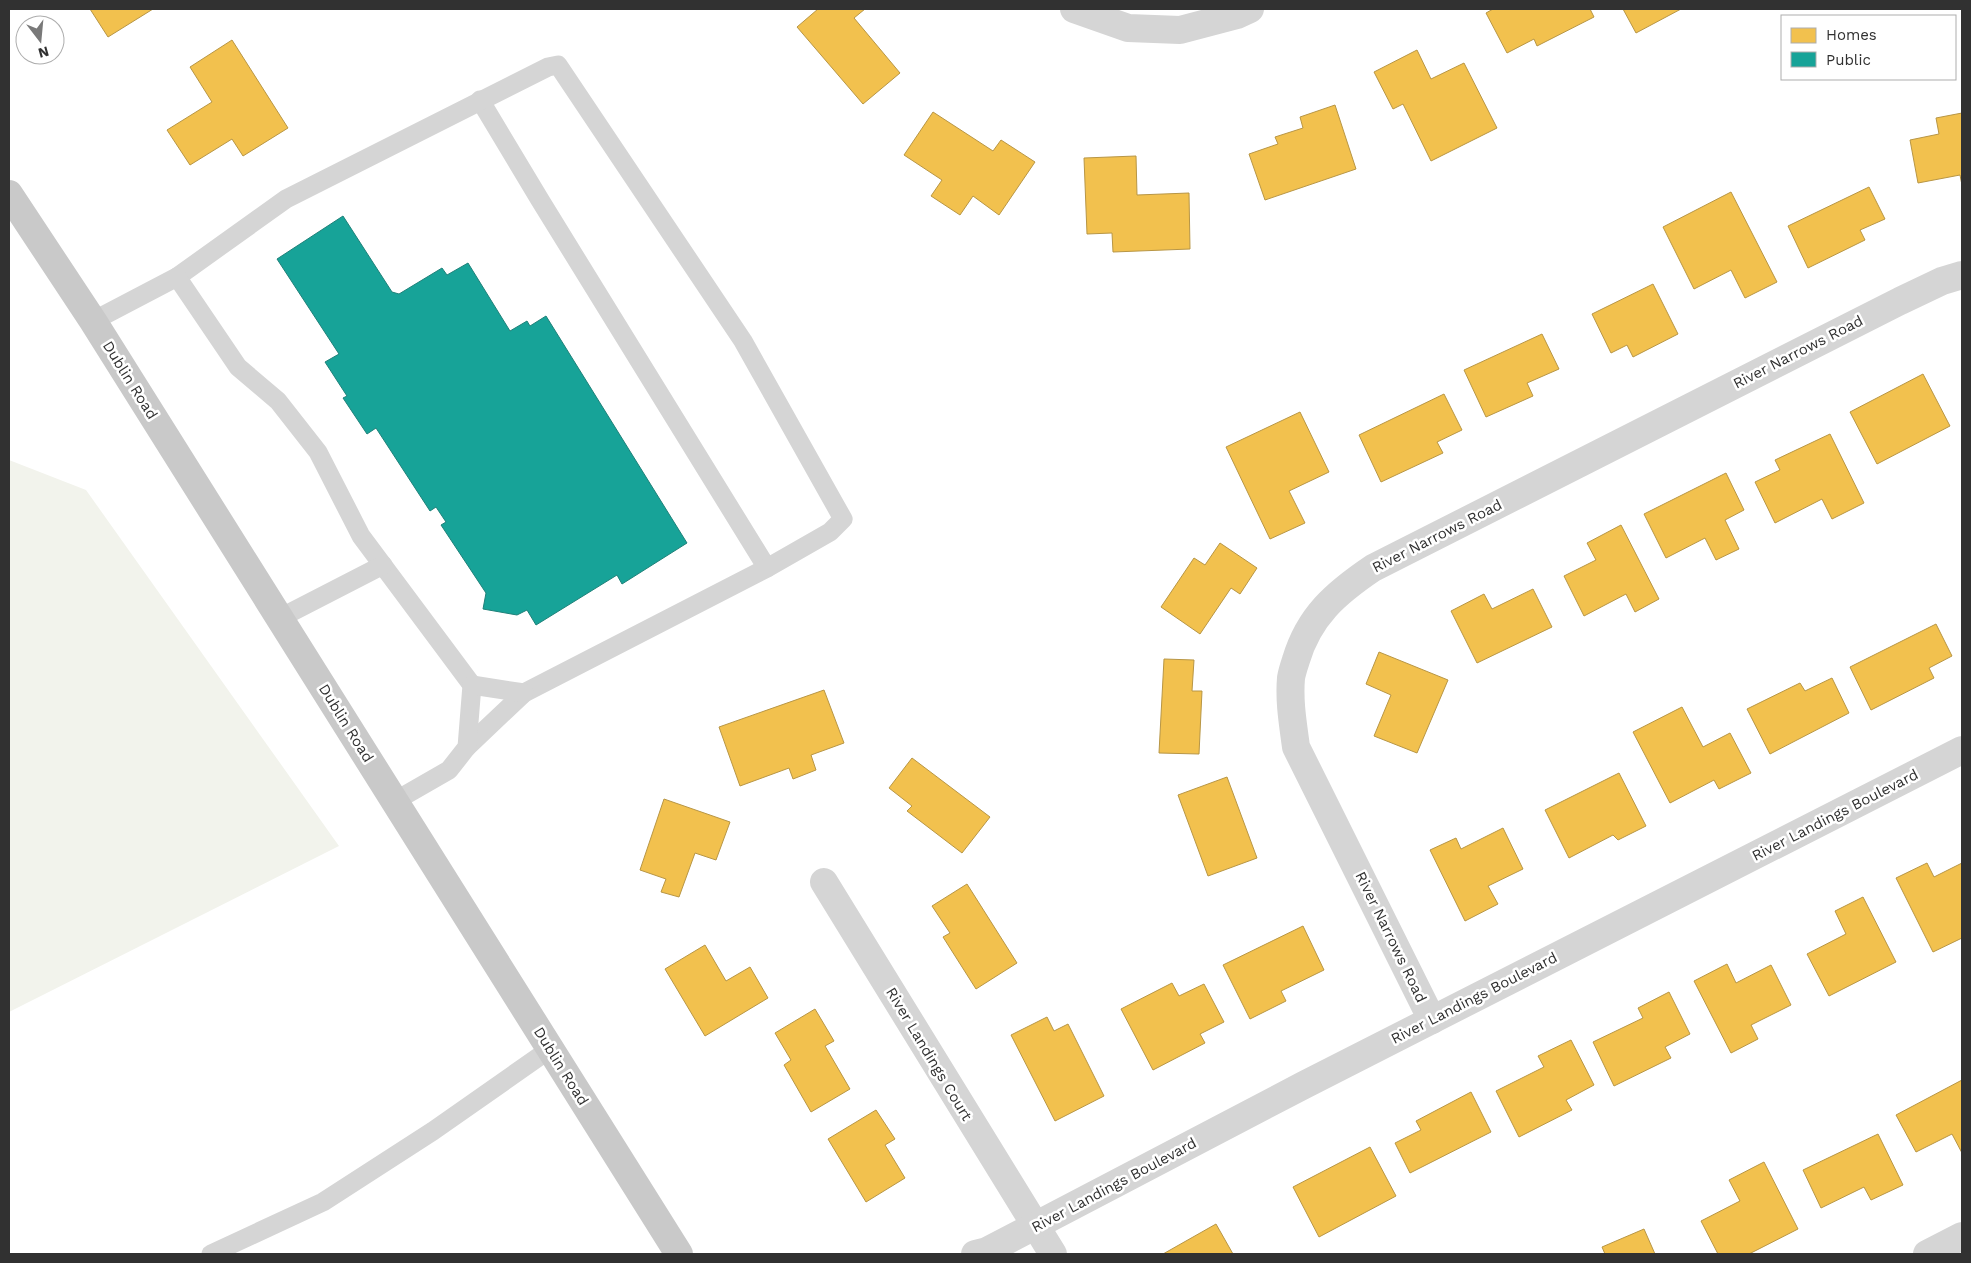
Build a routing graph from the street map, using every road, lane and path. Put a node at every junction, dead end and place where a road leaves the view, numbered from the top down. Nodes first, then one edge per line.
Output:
1 (1074, 9) edge
2 (1250, 9) edge
3 (480, 100) junction
4 (9, 194) edge
5 (1962, 275) edge
6 (177, 277) junction
7 (94, 321) junction
8 (383, 565) junction
9 (767, 568) junction
10 (280, 618) junction
11 (472, 685) junction
12 (524, 693) junction
13 (468, 747) junction
14 (1962, 750) edge
15 (395, 801) junction
16 (824, 882) dead end
17 (1432, 1020) junction
18 (550, 1049) junction
19 (1035, 1226) junction
20 (1962, 1236) edge
21 (983, 1253) edge
22 (211, 1254) edge
23 (679, 1254) edge
24 (1053, 1254) edge
25 (1927, 1254) edge

1 - 2 street
3 - 6 lane
3 - 9 lane
3 - 9 lane
4 - 7 main road, Dublin Road
5 - 17 street, River Narrows Road
6 - 7 lane
6 - 8 lane
7 - 10 main road, Dublin Road
8 - 10 lane
8 - 11 lane
9 - 12 lane
10 - 15 main road, Dublin Road
11 - 12 lane
11 - 13 lane
12 - 13 lane
13 - 15 lane
14 - 17 street, River Landings Boulevard
15 - 18 main road, Dublin Road
16 - 19 street, River Landings Court
17 - 19 street, River Landings Boulevard
18 - 22 lane
18 - 23 main road, Dublin Road
19 - 21 street, River Landings Boulevard
19 - 24 street, River Landings Court
20 - 25 street

